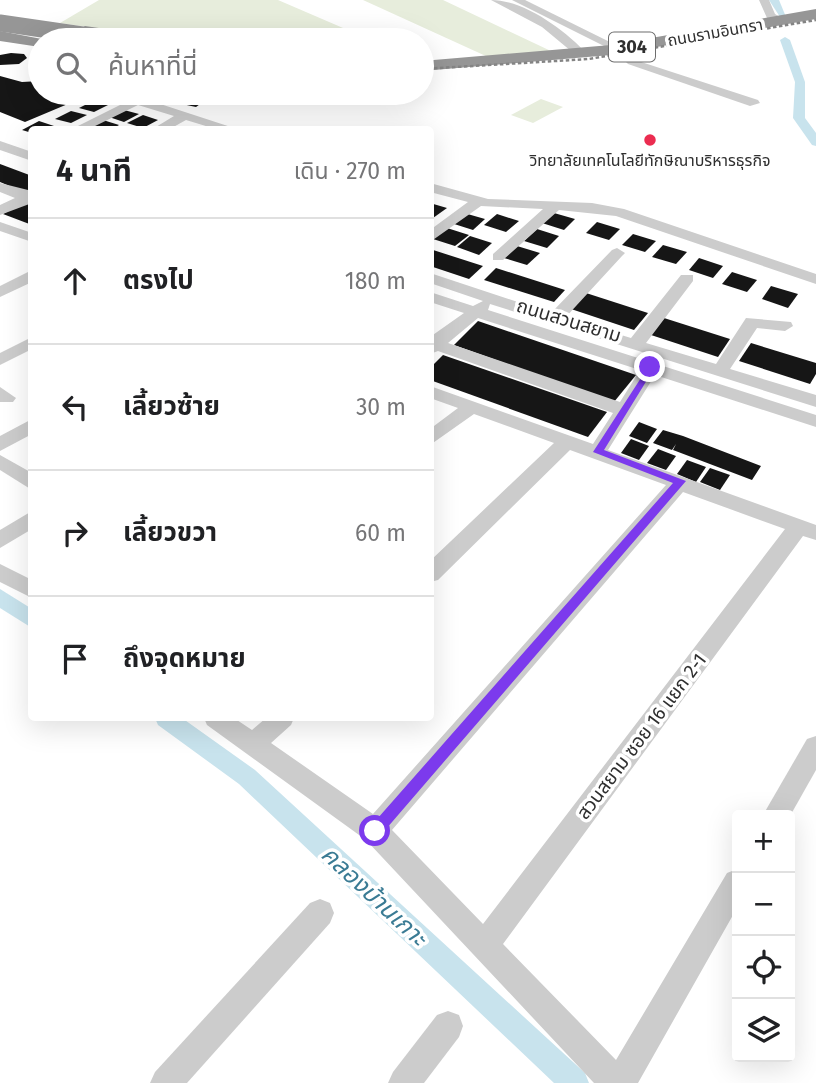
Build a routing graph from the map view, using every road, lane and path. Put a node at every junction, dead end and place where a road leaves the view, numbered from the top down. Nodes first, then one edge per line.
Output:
1 (496, 0) edge
2 (517, 0) edge
3 (764, 0) edge
4 (780, 20) junction
5 (813, 20) edge
6 (0, 21) edge
7 (20, 21) junction
8 (38, 24) junction
9 (43, 28) edge
10 (65, 28) edge
11 (2, 35) edge
12 (28, 37) edge
13 (28, 40) edge
14 (618, 49) junction
15 (581, 54) junction
16 (632, 62) junction
17 (434, 66) edge
18 (450, 69) junction
19 (434, 72) edge
20 (754, 103) dead end
21 (122, 105) edge
22 (158, 105) edge
23 (185, 115) junction
24 (84, 126) edge
25 (164, 126) edge
26 (221, 126) edge
27 (0, 131) edge
28 (28, 140) edge
29 (0, 145) edge
30 (28, 156) edge
31 (0, 187) edge
32 (434, 188) edge
33 (28, 196) edge
34 (28, 198) edge
35 (478, 201) junction
36 (555, 206) junction
37 (0, 211) edge
38 (4, 230) edge
39 (434, 235) edge
40 (28, 237) edge
41 (617, 253) dead end
42 (498, 257) dead end
43 (28, 277) edge
44 (687, 278) dead end
45 (434, 279) edge
46 (816, 279) edge
47 (0, 292) edge
48 (491, 298) junction
49 (434, 299) edge
50 (475, 313) junction
51 (554, 320) junction
52 (785, 326) dead end
53 (28, 344) edge
54 (434, 344) edge
55 (635, 345) junction
56 (434, 346) edge
57 (0, 360) edge
58 (650, 367) junction
59 (720, 371) junction
60 (434, 392) edge
61 (816, 401) edge
62 (473, 405) junction
63 (624, 410) junction
64 (816, 421) edge
65 (28, 428) edge
66 (434, 436) edge
67 (567, 442) junction
68 (0, 445) edge
69 (598, 452) junction
70 (0, 461) edge
71 (28, 480) edge
72 (681, 481) junction
73 (28, 521) edge
74 (807, 530) edge
75 (0, 540) edge
76 (434, 570) edge
77 (0, 572) edge
78 (28, 588) edge
79 (220, 721) edge
80 (279, 721) edge
81 (253, 745) junction
82 (816, 747) edge
83 (779, 810) edge
84 (375, 831) junction
85 (732, 890) edge
86 (320, 913) dead end
87 (485, 945) junction
88 (447, 1026) dead end
89 (166, 1083) edge
90 (404, 1083) edge
91 (618, 1083) edge

1 - 15 street
2 - 14 street
3 - 4 street
4 - 5 highway, ถนนรามอินทรา / 304
4 - 14 highway, ถนนรามอินทรา / 304
5 - 16 highway, ถนนรามอินทรา / 304
6 - 7 highway
6 - 9 highway, bridge
7 - 8 highway
7 - 11 street
8 - 10 highway
8 - 11 street
11 - 12 highway
11 - 13 highway
14 - 15 highway, ถนนรามอินทรา / 304
15 - 18 highway, ถนนรามอินทรา / 304
16 - 18 highway, ถนนรามอินทรา / 304
16 - 20 street
17 - 18 highway, ถนนรามอินทรา / 304
18 - 19 highway, ถนนรามอินทรา / 304
21 - 24 street
22 - 23 street
23 - 25 street
23 - 26 street
27 - 28 street
29 - 30 street
31 - 33 street
32 - 35 street
34 - 37 street
35 - 36 street
35 - 39 street
36 - 42 street
36 - 46 street
38 - 40 street
41 - 51 street
43 - 47 street
44 - 55 street
45 - 48 street, ถนนสวนสยาม
48 - 50 street
48 - 51 street, ถนนสวนสยาม
49 - 50 street, ถนนสวนสยาม
50 - 54 street
50 - 58 street, ถนนสวนสยาม
51 - 55 street, ถนนสวนสยาม
52 - 59 street
53 - 57 street
55 - 59 street, ถนนสวนสยาม
56 - 63 street
58 - 63 street
58 - 64 street, ถนนสวนสยาม
59 - 61 street, ถนนสวนสยาม
60 - 62 street
62 - 66 street
62 - 67 street
63 - 69 street
65 - 68 street
67 - 69 street
67 - 76 street
69 - 72 street
70 - 71 street
72 - 74 street
72 - 84 street
73 - 75 street
74 - 87 street, สวนสยาม ซอย 16 แยก 2-1
77 - 78 street
79 - 81 street
80 - 81 street
81 - 84 street
82 - 83 street
84 - 87 street
85 - 91 street
86 - 89 street
87 - 91 street
88 - 90 street

